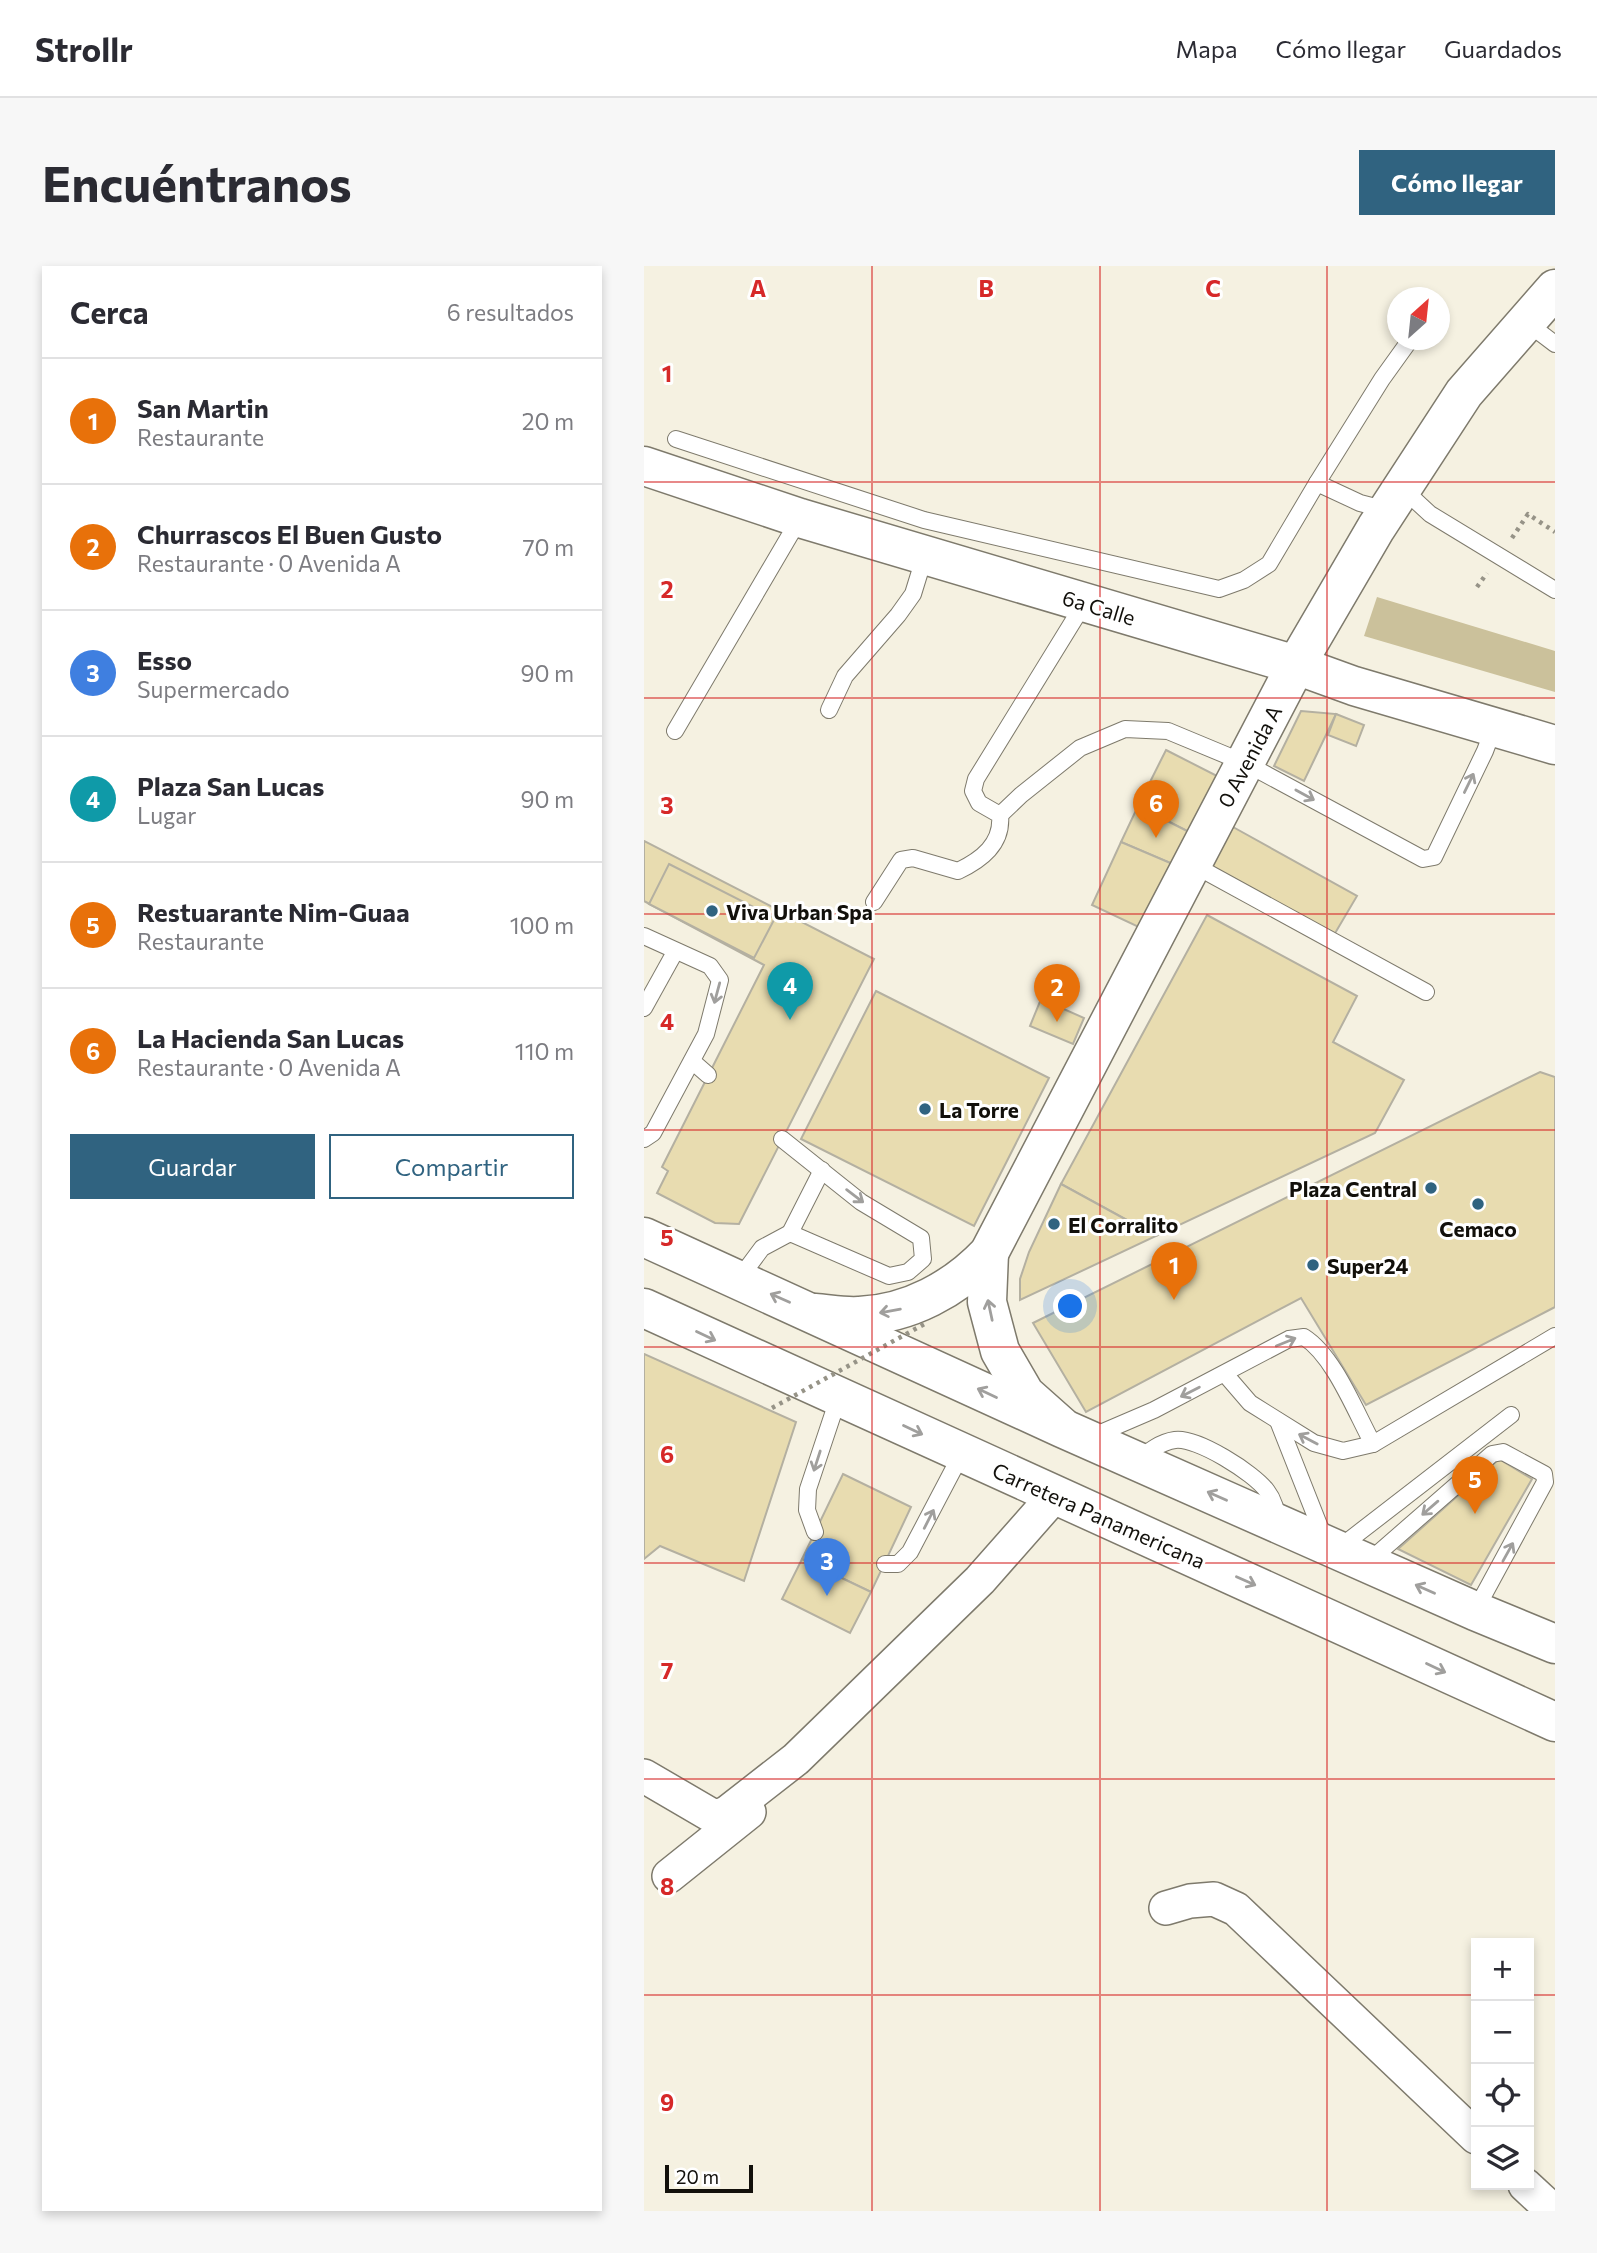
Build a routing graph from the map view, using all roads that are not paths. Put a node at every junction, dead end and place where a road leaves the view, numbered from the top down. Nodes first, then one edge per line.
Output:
1 (1555, 289) edge
2 (1541, 333) edge
3 (1403, 350) edge
4 (676, 439) dead end
5 (644, 466) edge
6 (1317, 483) junction
7 (1395, 499) junction
8 (800, 517) junction
9 (925, 555) junction
10 (1555, 590) edge
11 (1085, 603) junction
12 (1296, 665) junction
13 (829, 710) dead end
14 (1494, 727) junction
15 (675, 731) dead end
16 (1555, 746) edge
17 (1245, 763) junction
18 (1000, 816) junction
19 (1192, 864) junction
20 (874, 902) dead end
21 (644, 936) edge
22 (676, 952) junction
23 (1426, 992) dead end
24 (644, 1008) edge
25 (692, 1061) junction
26 (708, 1075) dead end
27 (644, 1139) edge
28 (782, 1139) dead end
29 (822, 1170) junction
30 (790, 1233) junction
31 (644, 1237) edge
32 (989, 1253) junction
33 (739, 1279) junction
34 (644, 1308) edge
35 (815, 1313) junction
36 (1555, 1336) edge
37 (1225, 1374) junction
38 (839, 1396) junction
39 (1511, 1415) dead end
40 (1278, 1421) junction
41 (1075, 1433) junction
42 (1373, 1444) junction
43 (962, 1453) junction
44 (1063, 1499) junction
45 (815, 1532) dead end
46 (1344, 1553) junction
47 (885, 1564) dead end
48 (1475, 1611) junction
49 (1552, 1638) edge
50 (1555, 1722) edge
51 (644, 1776) edge
52 (669, 1876) dead end
53 (1167, 1908) dead end
54 (1471, 2132) edge
55 (1530, 2190) edge
56 (1553, 2211) edge

1 - 2 main road, 0 Avenida A
2 - 7 main road, 0 Avenida A
3 - 6 lane
4 - 6 lane
5 - 8 main road, 6a Calle
6 - 7 lane
7 - 10 lane
7 - 12 main road, 0 Avenida A
8 - 9 main road, 6a Calle
8 - 15 lane
9 - 11 main road, 6a Calle
9 - 13 lane
11 - 12 main road, 6a Calle
11 - 18 lane
12 - 14 main road, 6a Calle
12 - 17 main road, 0 Avenida A
14 - 16 main road, 6a Calle
17 -> 14 lane
17 - 18 lane
17 - 19 main road, 0 Avenida A
18 - 20 lane
19 - 23 lane
19 - 32 main road, 0 Avenida A
21 - 22 lane
22 - 24 lane
22 -> 25 lane
25 - 26 lane
25 - 27 lane
28 - 29 lane
29 - 30 lane
29 -> 30 lane
30 - 33 lane
31 - 33 main road
32 -> 35 main road, 0 Avenida A
41 -> 32 main road, 0 Avenida A
35 -> 33 main road
34 -> 38 main road, Carretera Panamericana
41 -> 35 main road
36 - 42 lane
37 - 40 lane
37 -> 41 lane
37 -> 42 lane
38 -> 43 main road, Carretera Panamericana
38 -> 45 lane
39 - 46 lane
42 -> 40 lane
40 - 46 lane
46 -> 41 main road
43 - 44 main road, Carretera Panamericana
47 -> 43 lane
44 -> 50 main road, Carretera Panamericana
44 - 51 street
44 - 52 street
48 -> 46 main road
48 -> 46 lane
48 - 49 main road
53 - 54 street
55 - 56 street

